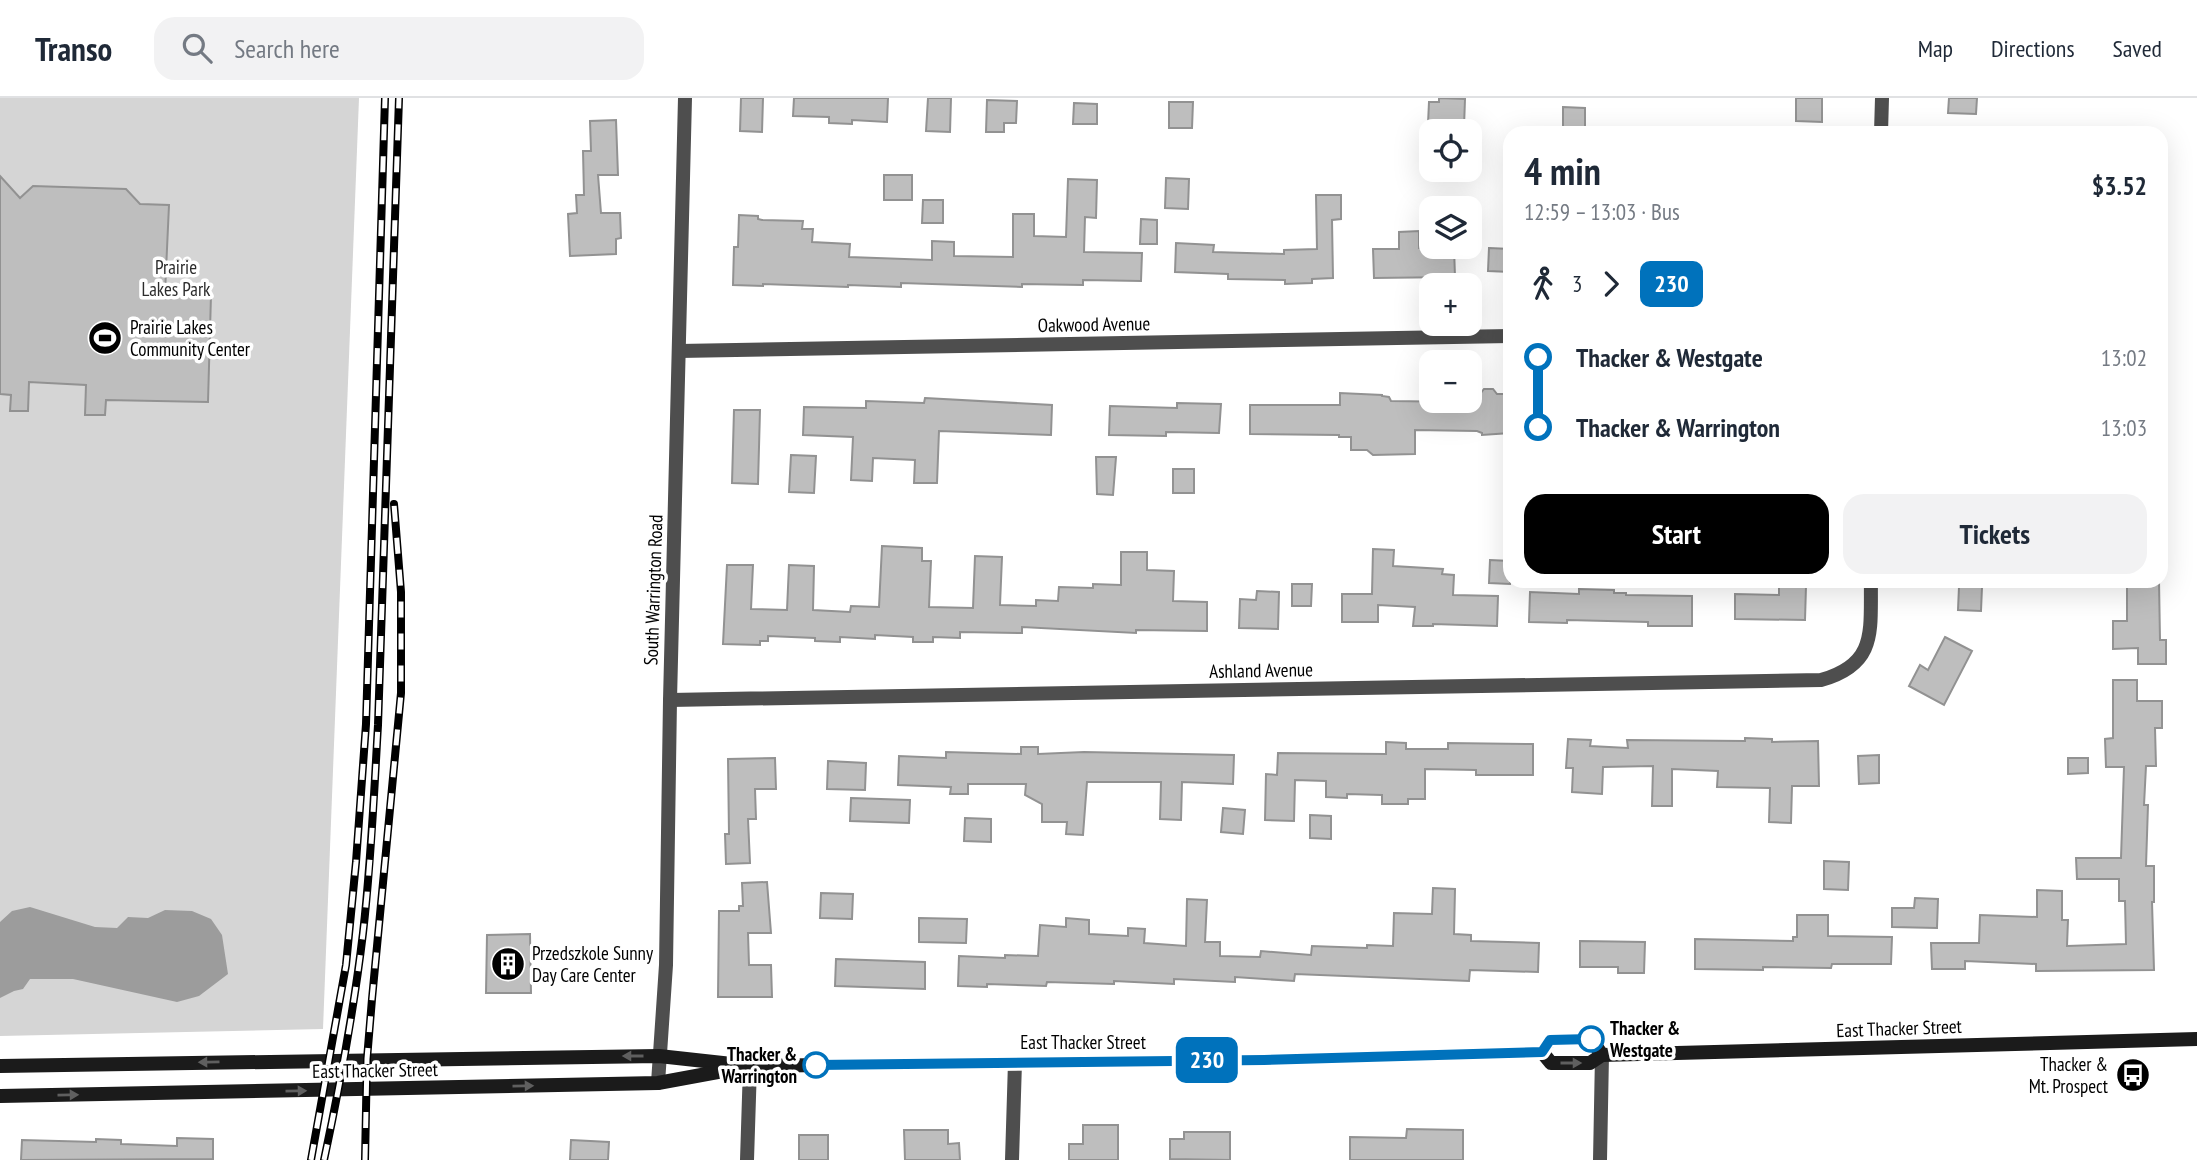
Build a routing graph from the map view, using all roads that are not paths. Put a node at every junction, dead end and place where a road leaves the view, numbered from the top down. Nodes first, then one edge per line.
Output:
1 (685, 98) edge
2 (1882, 98) edge
3 (1881, 126) edge
4 (1503, 336) edge
5 (679, 351) junction
6 (1871, 588) edge
7 (670, 700) junction
8 (2197, 1039) edge
9 (1542, 1052) junction
10 (1602, 1055) junction
11 (659, 1056) junction
12 (1015, 1062) junction
13 (0, 1066) edge
14 (750, 1066) junction
15 (658, 1083) junction
16 (0, 1096) edge
17 (747, 1160) edge
18 (1012, 1160) edge
19 (1600, 1160) edge

1 - 5 street, South Warrington Road
2 - 3 street
4 - 5 street, Oakwood Avenue
5 - 7 street, South Warrington Road
6 - 7 street, Ashland Avenue
7 - 11 street, South Warrington Road
8 - 10 main road, East Thacker Street
9 -> 10 main road, East Thacker Street
9 - 10 main road, East Thacker Street
9 - 12 main road, East Thacker Street
10 - 19 street
11 -> 13 main road, East Thacker Street
11 - 14 main road, East Thacker Street
11 - 15 street, South Warrington Road
12 - 14 main road, East Thacker Street
12 - 18 street
14 - 15 main road, East Thacker Street
14 - 17 street
16 -> 15 main road, East Thacker Street

